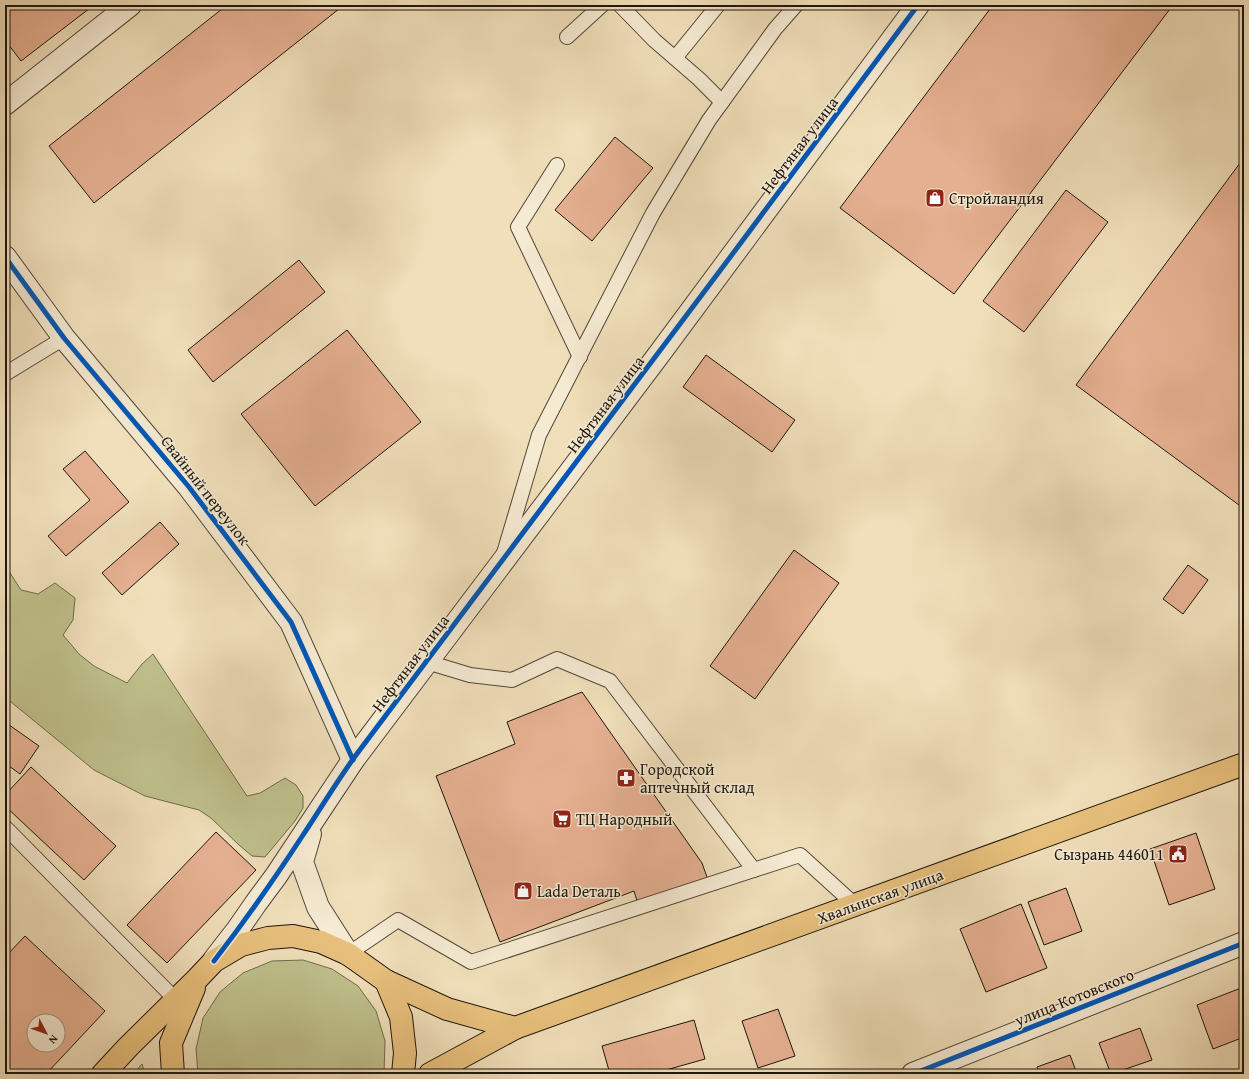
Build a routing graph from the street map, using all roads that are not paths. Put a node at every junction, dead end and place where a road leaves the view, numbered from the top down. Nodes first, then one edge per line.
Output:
1 (130, 5) edge
2 (602, 5) edge
3 (620, 5) edge
4 (718, 5) edge
5 (796, 5) edge
6 (918, 5) edge
7 (567, 37) dead end
8 (675, 58) junction
9 (722, 102) junction
10 (5, 104) edge
11 (557, 165) dead end
12 (5, 257) edge
13 (64, 338) junction
14 (580, 357) junction
15 (5, 374) edge
16 (500, 564) junction
17 (426, 662) junction
18 (353, 760) junction
19 (1244, 764) edge
20 (313, 820) junction
21 (5, 827) edge
22 (754, 870) junction
23 (855, 905) junction
24 (1244, 943) edge
25 (348, 954) junction
26 (214, 961) junction
27 (197, 979) junction
28 (386, 981) junction
29 (176, 1000) junction
30 (515, 1028) junction
31 (103, 1074) edge
32 (173, 1074) edge
33 (403, 1074) edge
34 (430, 1074) edge
35 (914, 1074) edge

1 - 10 street
2 - 7 lane
3 - 8 lane
4 - 8 lane
5 - 9 lane
6 - 16 street, Нефтяная улица
8 - 9 lane
9 - 14 lane
11 - 14 lane
12 - 13 street, Свайный переулок
13 - 15 lane
13 - 18 street, Свайный переулок
14 - 16 lane
16 - 17 street, Нефтяная улица
17 - 18 street, Нефтяная улица
17 - 22 lane
18 - 20 street, Нефтяная улица
19 - 23 main road, Хвалынская улица
20 - 25 street
20 - 26 street, Нефтяная улица
21 - 29 lane
22 - 23 lane
22 - 25 lane
23 - 30 main road, Хвалынская улица
24 - 35 street, улица Котовского
25 - 26 main road
25 - 28 main road
26 - 27 main road
27 - 29 main road
27 - 32 main road
28 - 30 main road
28 - 33 main road
29 - 31 main road
30 - 34 main road, Хвалынская улица

